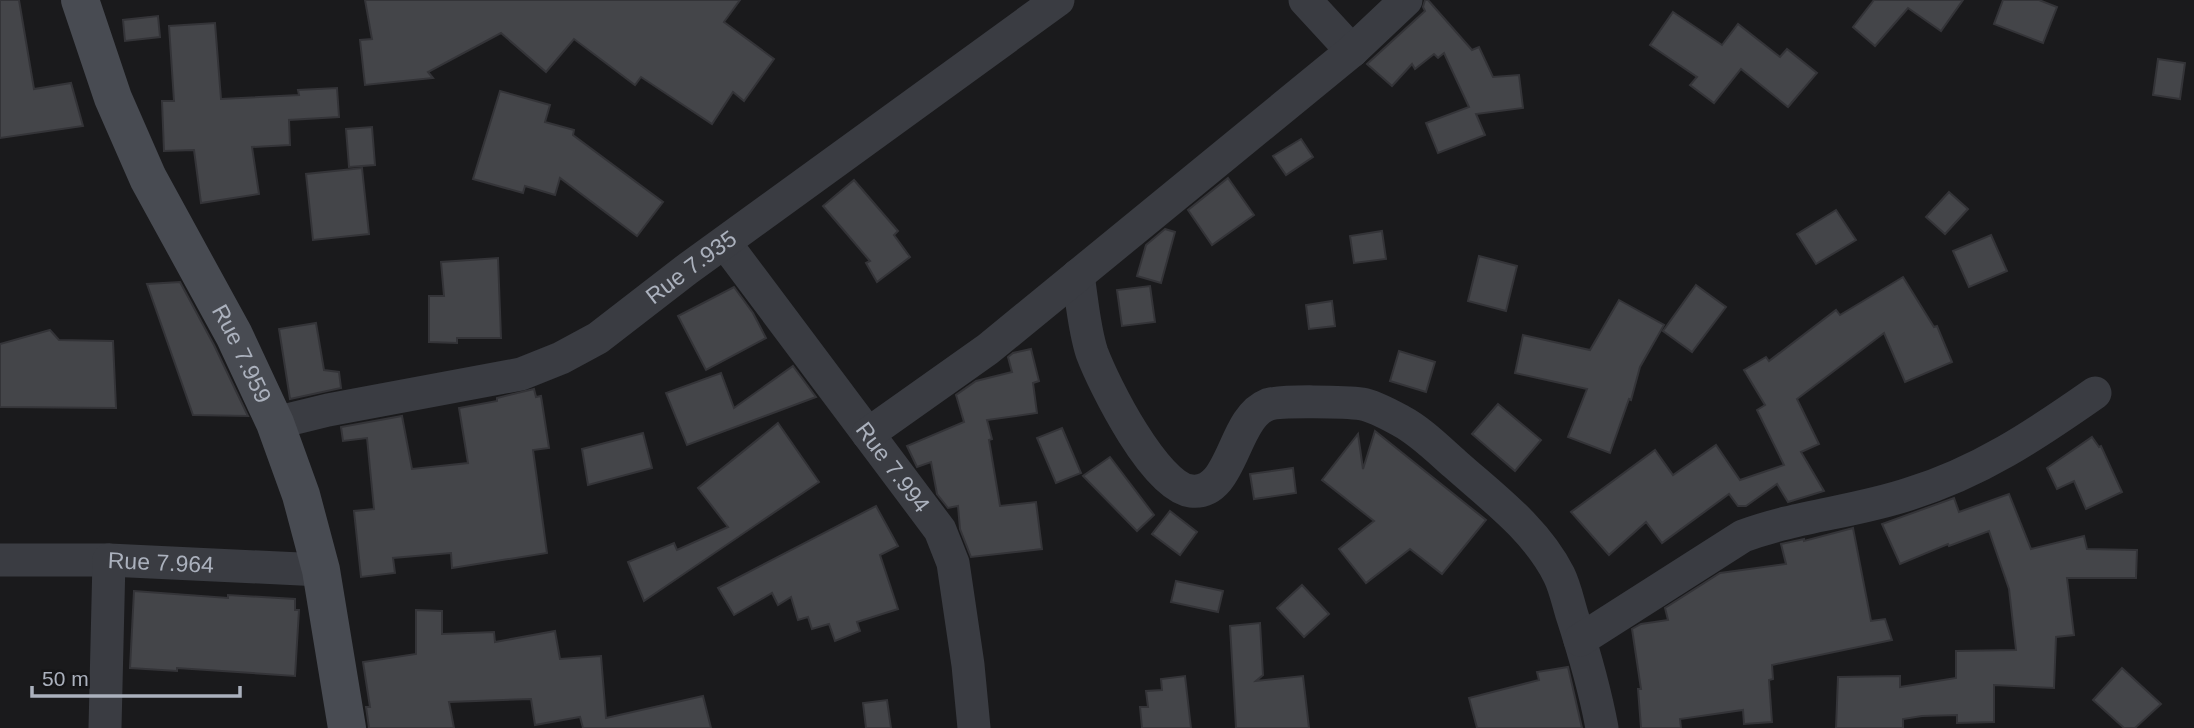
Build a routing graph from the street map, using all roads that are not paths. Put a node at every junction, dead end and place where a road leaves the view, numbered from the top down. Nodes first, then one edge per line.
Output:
1 (80, 0) edge
2 (1058, 0) edge
3 (1305, 0) edge
4 (1406, 0) edge
5 (1352, 51) junction
6 (724, 243) junction
7 (1078, 275) junction
8 (2095, 393) dead end
9 (275, 423) junction
10 (868, 434) junction
11 (0, 560) edge
12 (109, 560) junction
13 (321, 570) junction
14 (1580, 640) junction
15 (104, 728) edge
16 (347, 728) edge
17 (974, 728) edge
18 (1602, 728) edge

1 - 9 street, Rue 7.959
2 - 6 street, Rue 7.935
3 - 5 street
4 - 5 street
5 - 7 street
6 - 9 street, Rue 7.935
6 - 10 street, Rue 7.994
7 - 10 street
7 - 14 street
8 - 14 street
9 - 13 street, Rue 7.959
10 - 17 street, Rue 7.994
11 - 12 street, Rue 7.964
12 - 13 street, Rue 7.964
12 - 15 street
13 - 16 street, Rue 7.959
14 - 18 street

